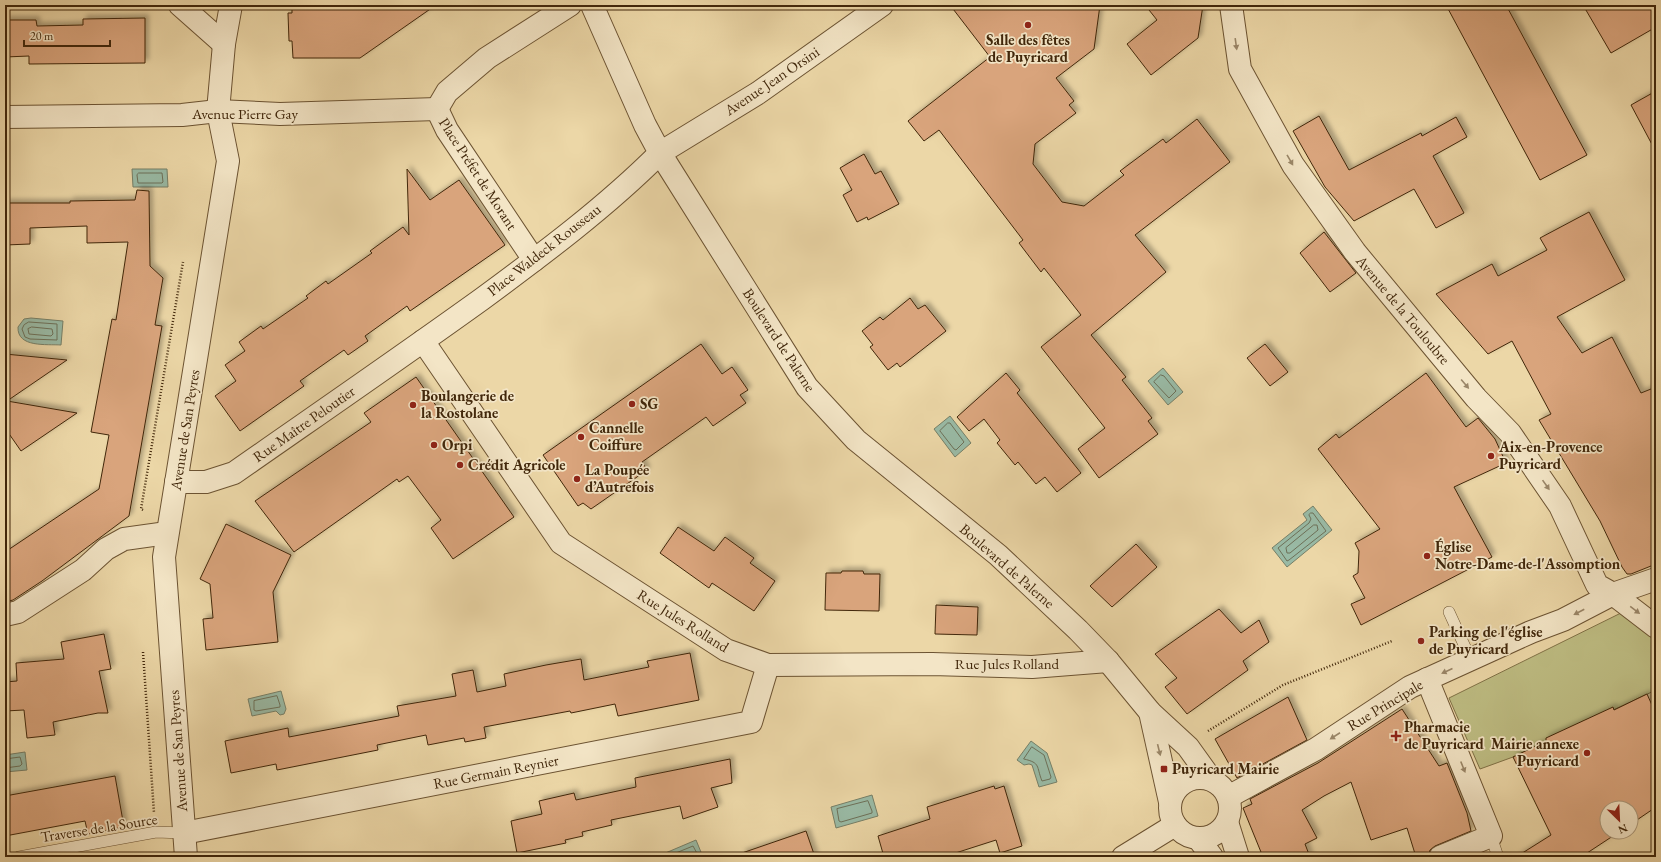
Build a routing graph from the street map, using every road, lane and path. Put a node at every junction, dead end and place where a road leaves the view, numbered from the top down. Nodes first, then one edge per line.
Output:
1 (180, 5) edge
2 (231, 5) edge
3 (570, 5) edge
4 (592, 5) edge
5 (882, 5) edge
6 (1231, 5) edge
7 (224, 44) junction
8 (437, 110) junction
9 (218, 111) junction
10 (5, 118) edge
11 (660, 153) junction
12 (534, 260) junction
13 (423, 341) junction
14 (176, 482) junction
15 (167, 533) junction
16 (1656, 579) edge
17 (1613, 594) junction
18 (1449, 612) dead end
19 (5, 615) edge
20 (1656, 627) edge
21 (1392, 641) dead end
22 (1471, 660) junction
23 (1108, 661) junction
24 (768, 665) junction
25 (1427, 679) junction
26 (1150, 712) junction
27 (1188, 747) junction
28 (1211, 780) junction
29 (1228, 797) junction
30 (1170, 802) junction
31 (1227, 822) junction
32 (1176, 826) junction
33 (184, 833) junction
34 (1491, 836) junction
35 (1198, 838) junction
36 (19, 857) edge
37 (186, 857) edge
38 (1124, 857) edge
39 (1212, 857) edge
40 (1238, 857) edge
41 (1440, 857) edge
42 (1498, 857) edge

1 - 7 street
2 - 7 street, Avenue de San Peyres
3 - 8 street, Place Préfet de Morant
4 - 11 street, Boulevard de Palerne
5 - 11 street, Avenue Jean Orsini
6 -> 17 street, Avenue de la Touloubre
7 - 9 street, Avenue de San Peyres
8 - 9 street, Avenue Pierre Gay
8 - 12 street, Place Préfet de Morant
9 - 10 street, Avenue Pierre Gay
9 - 14 street, Avenue de San Peyres
11 - 12 street, Place Waldeck Rousseau
11 - 23 street, Boulevard de Palerne
12 - 13 street, Place Waldeck Rousseau
13 - 14 street, Rue Maître Peloutier
13 - 24 street, Rue Jules Rolland
14 - 15 street, Avenue de San Peyres
15 - 19 street
15 - 33 street, Avenue de San Peyres
16 - 17 street, Rue Principale
17 -> 20 street, Avenue de la Touloubre
17 -> 22 street, Rue Principale
18 - 22 lane
21 - 27 path
22 -> 25 street, Rue Principale
23 - 24 street, Rue Jules Rolland
23 - 26 street, Boulevard de Palerne
24 - 33 street, Rue Germain Reynier
25 -> 29 street, Rue Principale
25 -> 34 street
26 - 27 street, Boulevard de Palerne
26 -> 30 street, Boulevard de Palerne
27 - 28 street, Boulevard de Palerne
28 - 29 street
28 - 30 street
29 - 31 street
30 - 32 street
31 - 35 street
31 - 40 street
32 - 35 street
32 - 38 street
33 - 36 lane, Traverse de la Source
33 - 37 street, Avenue de San Peyres
34 - 41 street
34 - 42 lane
35 - 39 street

